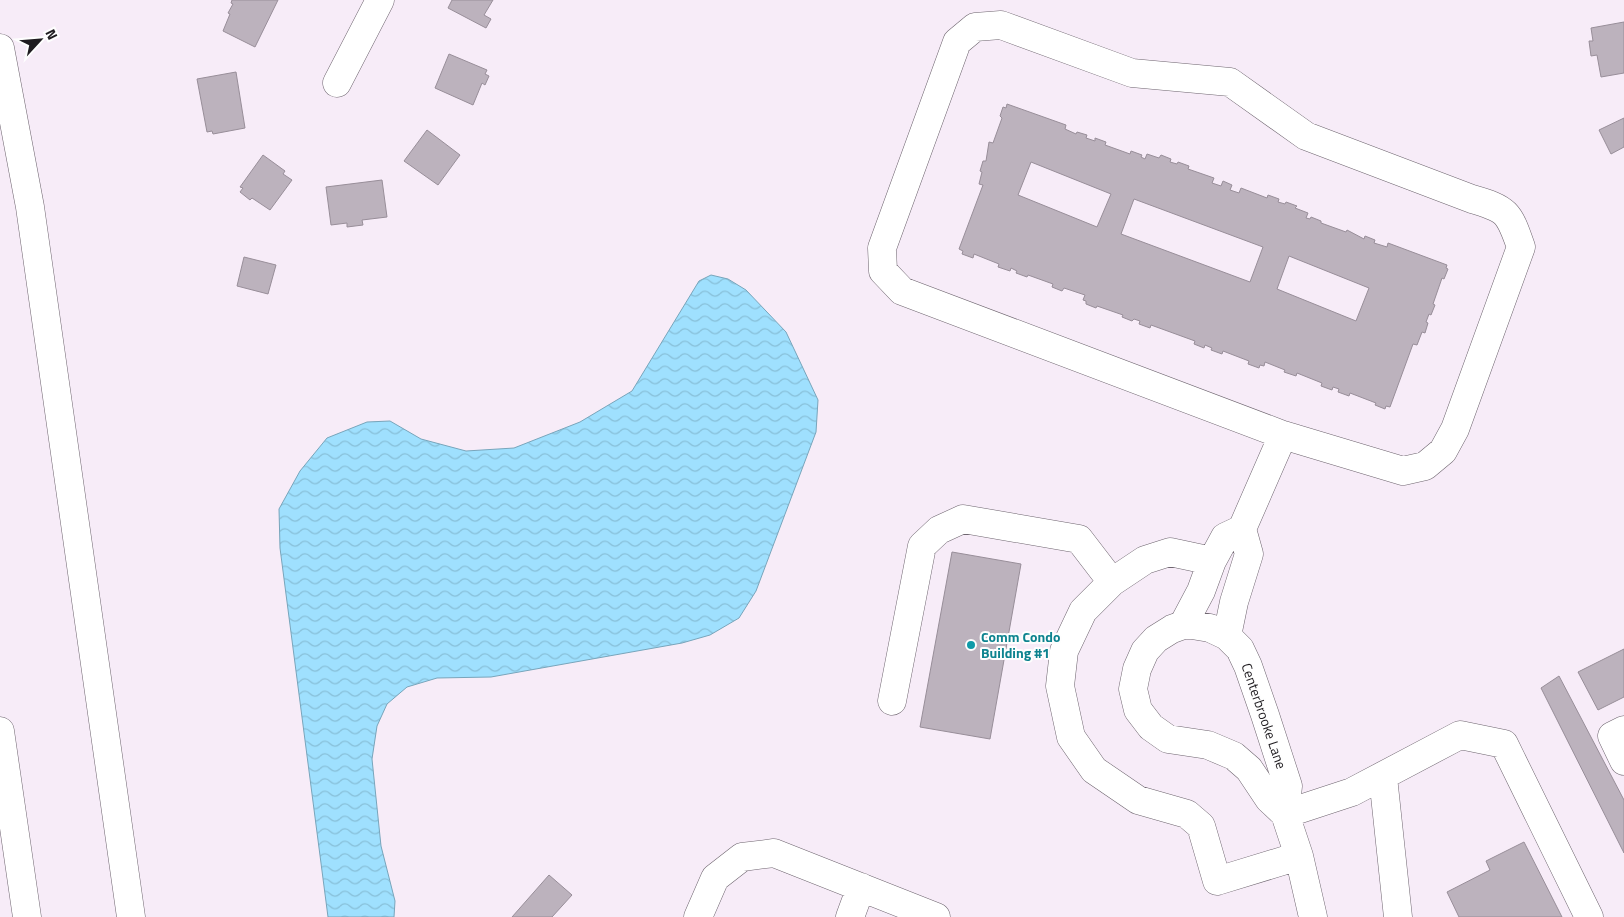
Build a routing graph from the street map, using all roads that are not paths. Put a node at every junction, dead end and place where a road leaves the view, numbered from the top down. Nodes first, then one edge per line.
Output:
1 (380, 0) edge
2 (1, 61) edge
3 (338, 83) dead end
4 (1283, 435) junction
5 (1242, 529) junction
6 (1212, 561) junction
7 (1112, 582) junction
8 (1183, 625) junction
9 (1227, 636) junction
10 (892, 700) dead end
11 (1624, 730) edge
12 (0, 731) edge
13 (1624, 761) edge
14 (1383, 777) junction
15 (1285, 814) junction
16 (1299, 856) junction
17 (861, 887) junction
18 (27, 917) edge
19 (131, 917) edge
20 (698, 917) edge
21 (850, 917) edge
22 (936, 917) edge
23 (1312, 917) edge
24 (1398, 917) edge
25 (1589, 917) edge

1 - 3 main road
2 - 19 main road
4 - 4 main road
4 - 5 main road
5 - 6 main road
5 - 9 main road
6 - 7 main road
6 - 8 main road
7 - 10 main road
7 - 16 main road
8 - 9 main road
8 - 15 main road, Centerbrooke Lane
9 - 15 main road, Centerbrooke Lane
11 - 13 main road
12 - 18 main road
14 - 15 main road
14 - 24 main road
14 - 25 main road
15 - 16 main road, Centerbrooke Lane
16 - 23 main road, Centerbrooke Lane
17 - 20 main road
17 - 21 main road
17 - 22 main road

